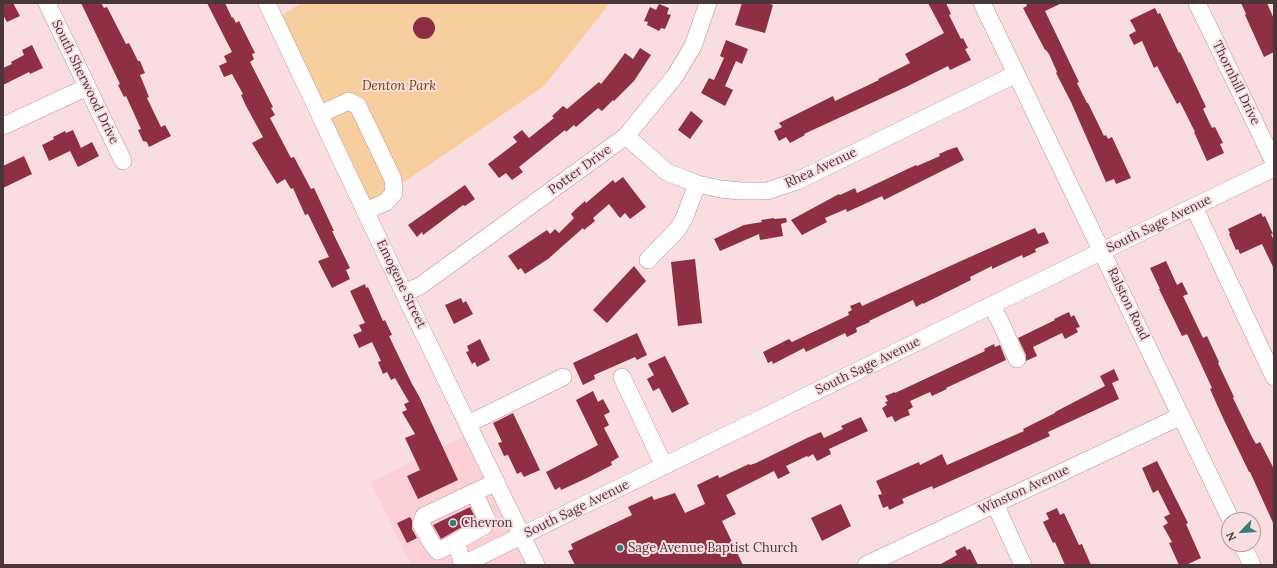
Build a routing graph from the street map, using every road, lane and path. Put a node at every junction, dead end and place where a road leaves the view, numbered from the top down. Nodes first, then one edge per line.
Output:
1 (47, 3) edge
2 (267, 3) edge
3 (708, 3) edge
4 (982, 3) edge
5 (1197, 3) edge
6 (1016, 74) junction
7 (87, 87) junction
8 (320, 114) junction
9 (3, 126) edge
10 (626, 136) junction
11 (123, 161) dead end
12 (1274, 162) edge
13 (1274, 168) edge
14 (697, 184) junction
15 (1194, 207) junction
16 (366, 211) junction
17 (1102, 251) junction
18 (648, 260) dead end
19 (404, 292) junction
20 (991, 306) junction
21 (1017, 360) dead end
22 (563, 377) dead end
23 (622, 377) dead end
24 (1274, 377) edge
25 (1181, 416) junction
26 (468, 424) junction
27 (664, 466) junction
28 (496, 482) junction
29 (474, 492) junction
30 (995, 504) junction
31 (1227, 512) edge
32 (522, 536) junction
33 (456, 542) junction
34 (1246, 552) edge
35 (462, 565) edge
36 (536, 565) edge
37 (866, 565) edge
38 (1023, 565) edge
39 (1252, 565) edge

1 - 7 street, South Sherwood Drive
2 - 8 street, Emogene Street
3 - 10 street, Potter Drive
4 - 6 street, Ralston Road
5 - 12 street, Thornhill Drive
6 - 14 street, Rhea Avenue
6 - 17 street, Ralston Road
7 - 9 street
7 - 11 street, South Sherwood Drive
8 - 16 street, Emogene Street
8 - 16 street
10 - 14 street, Rhea Avenue
10 - 19 street, Potter Drive
13 - 15 street, South Sage Avenue
14 - 18 street
15 - 17 street, South Sage Avenue
15 - 24 street
16 - 19 street, Emogene Street
17 - 20 street, South Sage Avenue
17 - 25 street, Ralston Road
19 - 26 street, Emogene Street
20 - 21 street
20 - 27 street, South Sage Avenue
22 - 26 street
23 - 27 street
25 - 30 street, Winston Avenue
25 - 31 street, Ralston Road
26 - 28 street, Emogene Street
27 - 32 street, South Sage Avenue
28 - 29 street
28 - 32 street, Emogene Street
29 - 33 street
29 - 33 street
30 - 37 street, Winston Avenue
30 - 38 street
32 - 35 street, South Sage Avenue
32 - 36 street, Emogene Street
33 - 35 street
34 - 39 street

